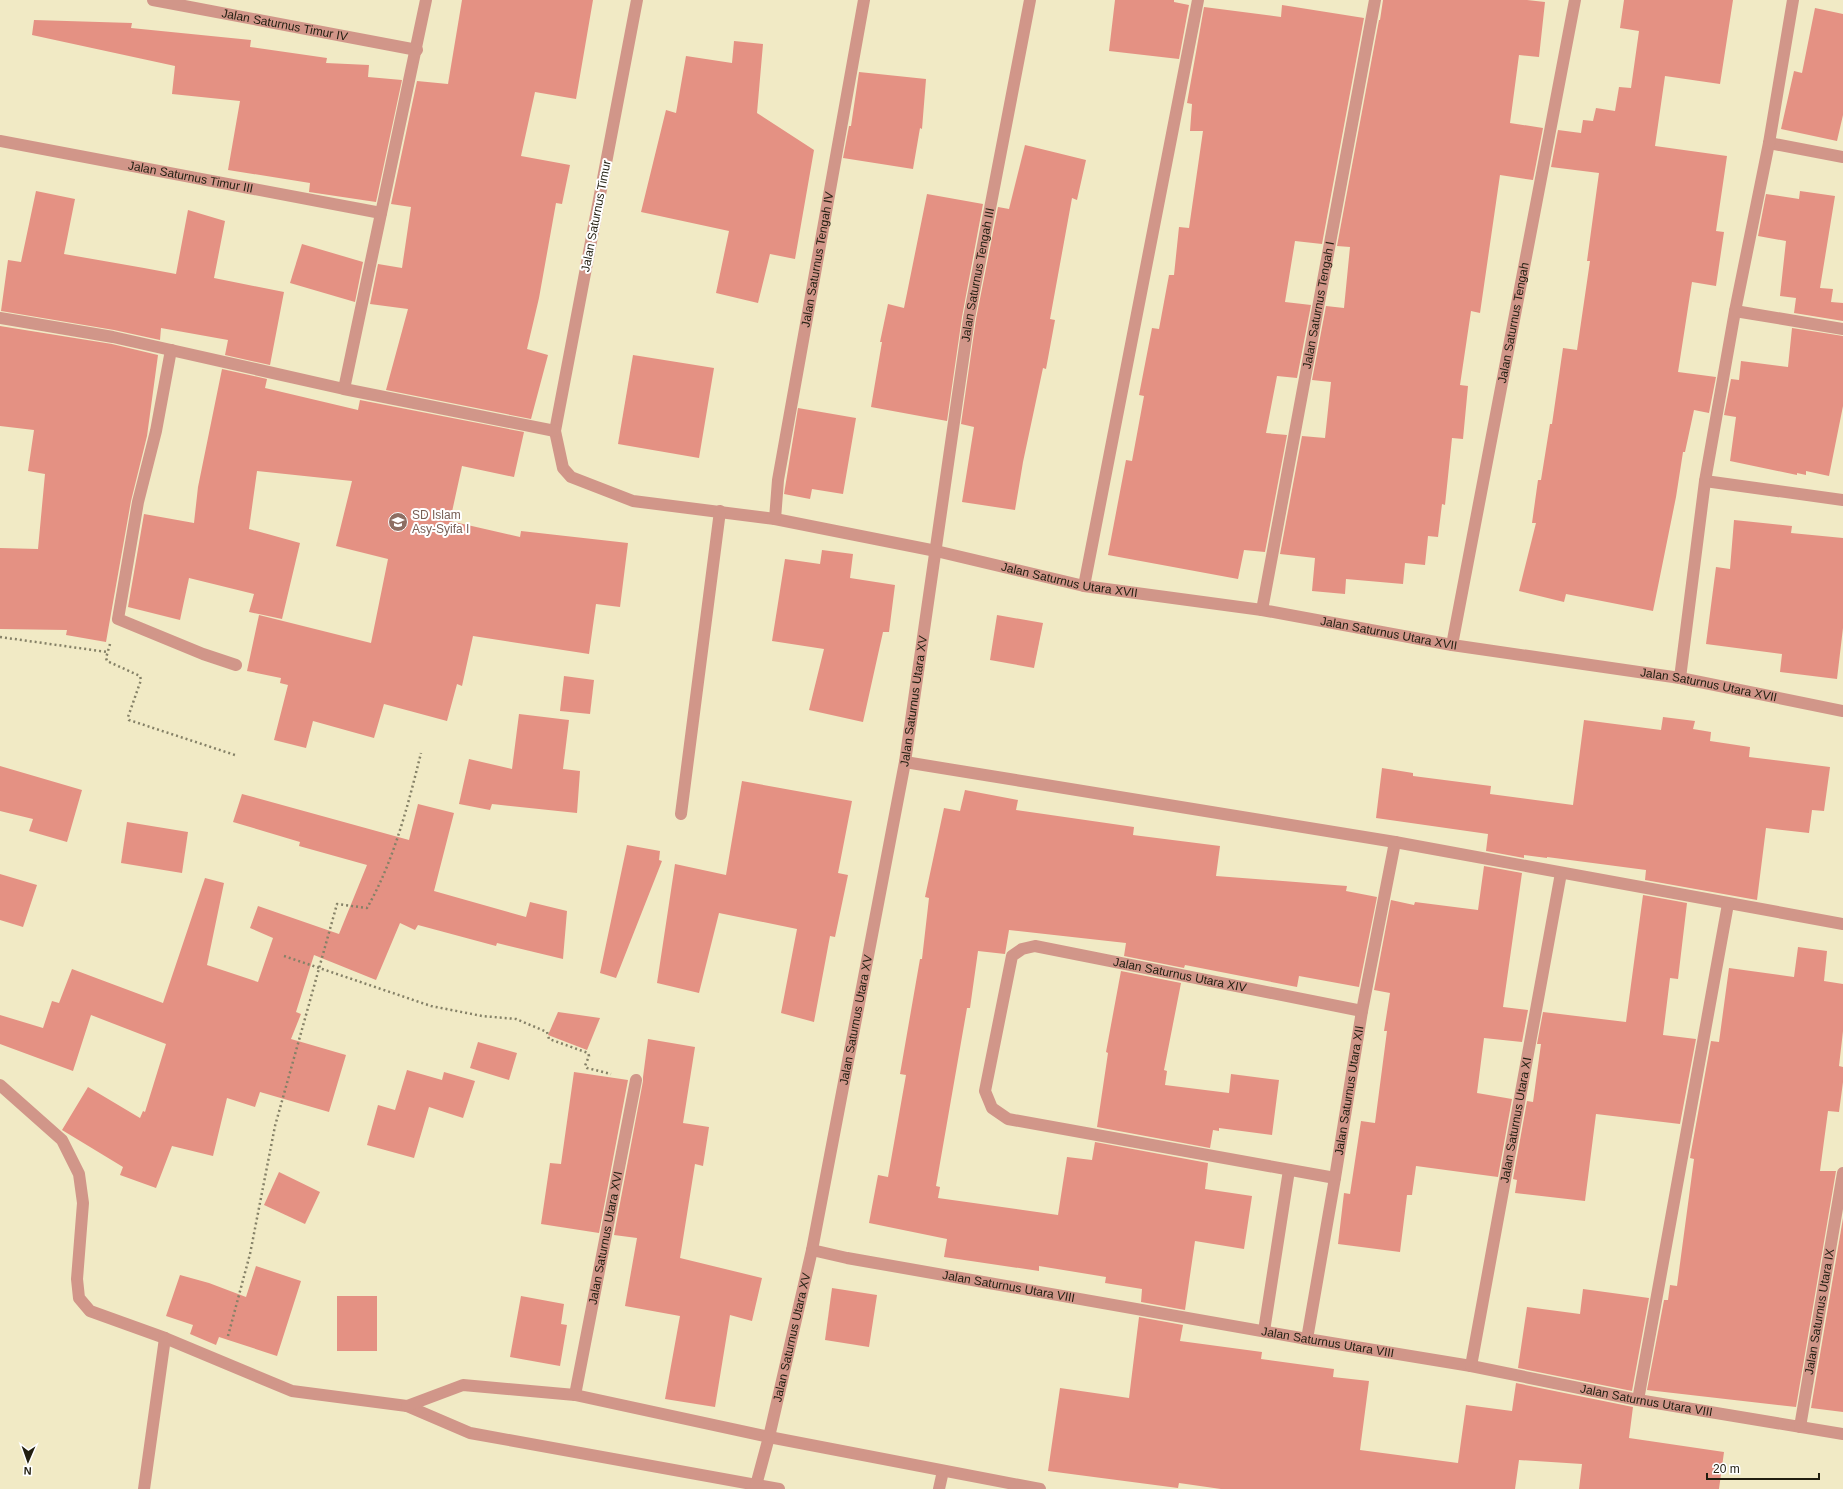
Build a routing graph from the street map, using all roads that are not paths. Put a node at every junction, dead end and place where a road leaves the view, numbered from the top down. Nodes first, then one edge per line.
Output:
1 (153, 0) edge
2 (426, 0) edge
3 (636, 0) edge
4 (864, 0) edge
5 (1030, 0) edge
6 (1198, 0) edge
7 (1375, 0) edge
8 (1574, 0) edge
9 (1793, 0) edge
10 (417, 50) junction
11 (0, 141) edge
12 (1769, 143) junction
13 (1843, 157) edge
14 (381, 213) junction
15 (1735, 311) junction
16 (0, 318) edge
17 (1843, 329) edge
18 (172, 350) junction
19 (344, 389) junction
20 (555, 431) junction
21 (1705, 481) junction
22 (1843, 500) edge
23 (720, 511) junction
24 (775, 519) junction
25 (936, 551) junction
26 (1084, 586) junction
27 (1262, 610) junction
28 (1452, 645) junction
29 (236, 665) dead end
30 (1680, 678) junction
31 (1843, 711) edge
32 (905, 762) junction
33 (682, 814) dead end
34 (1395, 842) junction
35 (1561, 873) junction
36 (1728, 904) junction
37 (1843, 924) edge
38 (1362, 1011) junction
39 (636, 1080) road end
40 (0, 1085) edge
41 (1289, 1170) junction
42 (1843, 1173) edge
43 (1335, 1178) junction
44 (812, 1250) junction
45 (1264, 1331) junction
46 (165, 1338) junction
47 (1307, 1339) junction
48 (1471, 1366) junction
49 (575, 1395) junction
50 (1638, 1400) junction
51 (407, 1406) junction
52 (1800, 1427) junction
53 (1843, 1434) edge
54 (769, 1437) junction
55 (943, 1471) junction
56 (756, 1487) edge
57 (144, 1489) edge
58 (779, 1489) edge
59 (940, 1489) edge
60 (1040, 1489) edge

1 - 10 street, Jalan Saturnus Timur IV
2 - 10 street
3 - 20 street, Jalan Saturnus Timur
4 - 24 street, Jalan Saturnus Tengah IV
5 - 25 street, Jalan Saturnus Tengah III
6 - 26 street
7 - 27 street, Jalan Saturnus Tengah I
8 - 28 street, Jalan Saturnus Tengah
9 - 12 street
10 - 14 street
11 - 14 street, Jalan Saturnus Timur III
12 - 13 street
12 - 15 street
14 - 19 street
15 - 17 street
15 - 21 street
16 - 18 street
18 - 19 street
18 - 29 street
19 - 20 street
20 - 23 street, Jalan Saturnus Utara XVII
21 - 22 street
21 - 30 street
23 - 24 street, Jalan Saturnus Utara XVII
23 - 33 street
24 - 25 street, Jalan Saturnus Utara XVII
25 - 26 street, Jalan Saturnus Utara XVII
25 - 32 street, Jalan Saturnus Utara XV
26 - 27 street, Jalan Saturnus Utara XVII
27 - 28 street, Jalan Saturnus Utara XVII
28 - 30 street, Jalan Saturnus Utara XVII
30 - 31 street, Jalan Saturnus Utara XVII
32 - 34 street
32 - 44 street, Jalan Saturnus Utara XV
34 - 35 street
34 - 38 street, Jalan Saturnus Utara XII
35 - 36 street
35 - 48 street, Jalan Saturnus Utara XI
36 - 37 street
36 - 50 street
38 - 41 street, Jalan Saturnus Utara XIV
38 - 43 street, Jalan Saturnus Utara XII
39 - 49 street, Jalan Saturnus Utara XVI
40 - 46 street
41 - 43 street
41 - 45 street
42 - 52 street, Jalan Saturnus Utara IX
43 - 47 street, Jalan Saturnus Utara XII
44 - 45 street, Jalan Saturnus Utara VIII
44 - 54 street, Jalan Saturnus Utara XV
45 - 47 street, Jalan Saturnus Utara VIII
46 - 51 street
46 - 57 street
47 - 48 street, Jalan Saturnus Utara VIII
48 - 50 street, Jalan Saturnus Utara VIII
49 - 51 street
49 - 54 street
50 - 52 street, Jalan Saturnus Utara VIII
51 - 56 street
52 - 53 street, Jalan Saturnus Utara VIII
54 - 55 street
54 - 56 street, Jalan Saturnus Utara XV
55 - 59 street
55 - 60 street
56 - 58 street

